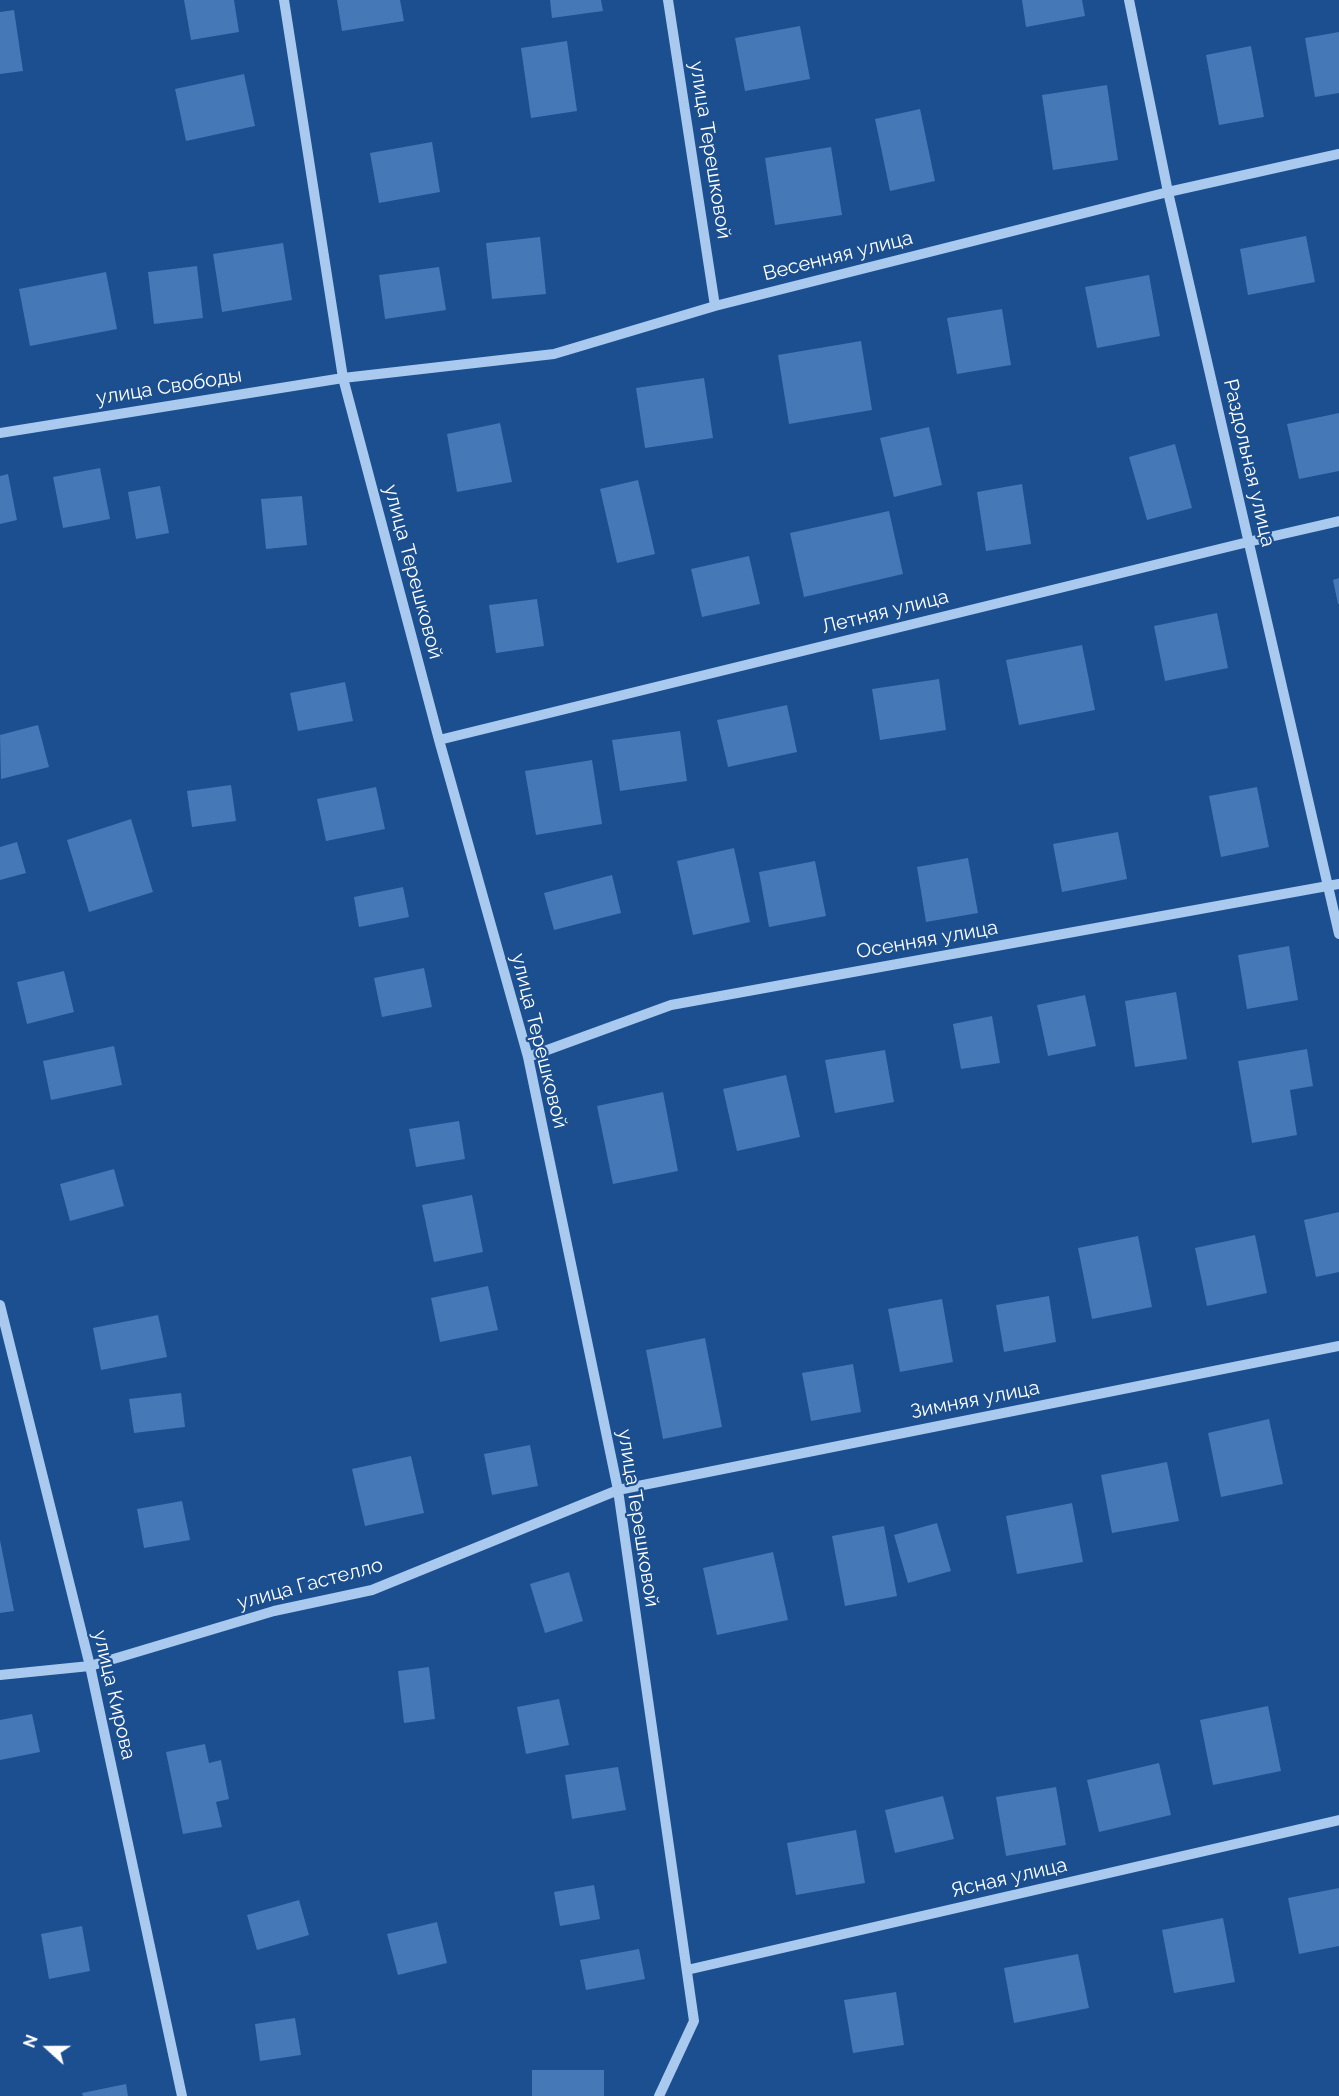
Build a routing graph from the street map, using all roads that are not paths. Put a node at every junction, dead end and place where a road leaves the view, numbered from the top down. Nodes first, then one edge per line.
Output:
1 (284, 0) edge
2 (668, 0) edge
3 (1129, 0) edge
4 (1339, 154) edge
5 (1168, 192) junction
6 (715, 306) junction
7 (343, 378) junction
8 (0, 433) edge
9 (1339, 522) edge
10 (1248, 542) junction
11 (440, 740) junction
12 (1334, 885) edge
13 (1339, 934) edge
14 (528, 1057) junction
15 (0, 1305) edge
16 (1339, 1346) edge
17 (618, 1490) junction
18 (90, 1666) junction
19 (0, 1675) edge
20 (1339, 1820) edge
21 (687, 1970) junction
22 (182, 2096) edge
23 (659, 2096) edge

1 - 7 street, улица Терешковой
2 - 6 street, улица Терешковой
3 - 5 street, Раздольная улица
4 - 5 street, Весенняя улица
5 - 6 street, Весенняя улица
5 - 10 street, Раздольная улица
6 - 7 street, Весенняя улица
7 - 8 street, улица Свободы
7 - 11 street, улица Терешковой
9 - 10 street, Летняя улица
10 - 11 street, Летняя улица
10 - 12 street, Раздольная улица
11 - 14 street, улица Терешковой
12 - 13 street, Раздольная улица
12 - 14 street, Осенняя улица
14 - 17 street, улица Терешковой
15 - 18 street, улица Кирова
16 - 17 street, Зимняя улица
17 - 18 street, улица Гастелло
17 - 21 street, улица Терешковой
18 - 19 street, улица Гастелло
18 - 22 street, улица Кирова
20 - 21 street, Ясная улица
21 - 23 street, улица Терешковой

